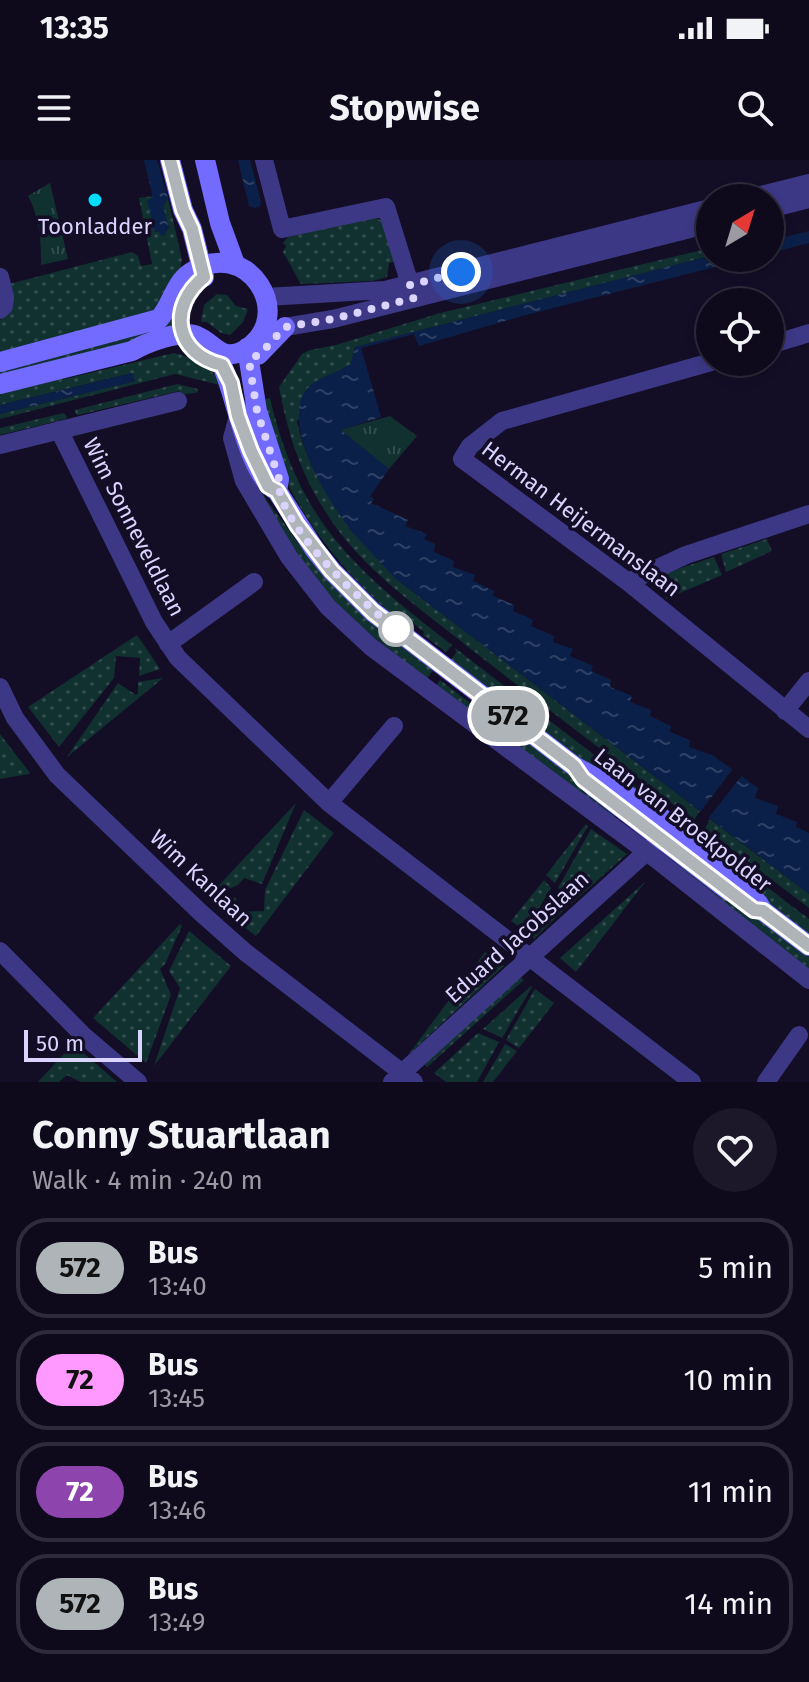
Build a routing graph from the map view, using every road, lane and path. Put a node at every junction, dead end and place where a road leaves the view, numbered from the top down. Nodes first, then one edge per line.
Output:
1 (170, 160) edge
2 (205, 160) edge
3 (264, 160) edge
4 (809, 183) edge
5 (784, 189) edge
6 (809, 199) edge
7 (784, 205) edge
8 (696, 212) edge
9 (696, 227) edge
10 (235, 264) junction
11 (199, 272) junction
12 (0, 277) edge
13 (412, 292) junction
14 (266, 297) junction
15 (2, 308) edge
16 (285, 327) joint
17 (809, 333) edge
18 (186, 339) junction
19 (784, 341) edge
20 (248, 354) junction
21 (0, 362) edge
22 (222, 365) junction
23 (696, 366) edge
24 (0, 384) edge
25 (178, 401) dead end
26 (238, 416) junction
27 (59, 430) junction
28 (0, 445) edge
29 (277, 491) junction
30 (809, 514) edge
31 (254, 582) dead end
32 (628, 582) junction
33 (168, 644) junction
34 (809, 681) edge
35 (0, 687) edge
36 (785, 711) junction
37 (394, 726) dead end
38 (809, 729) edge
39 (329, 803) junction
40 (659, 838) junction
41 (809, 946) edge
42 (0, 951) edge
43 (528, 958) junction
44 (809, 980) edge
45 (799, 1035) dead end
46 (403, 1079) edge
47 (138, 1082) edge
48 (692, 1082) edge
49 (766, 1082) edge

1 - 11 main road
2 - 10 main road
3 - 13 street
4 - 5 street
6 - 7 street
8 - 13 street
9 - 13 street
10 - 11 main road
10 - 14 main road
11 - 14 main road
11 - 18 main road
11 - 21 main road
12 - 15 street
13 - 14 street
13 - 16 street
14 - 20 main road
16 - 20 main road
17 - 19 street
18 - 20 main road
18 - 22 main road
18 - 24 main road
20 - 22 main road
20 - 29 main road, Laan van Broekpolder
22 - 26 main road, Laan van Broekpolder
23 - 32 street, Herman Heijermanslaan
25 - 27 street
26 - 29 main road, Laan van Broekpolder
26 - 40 street, Laan van Broekpolder
27 - 28 street
27 - 33 street, Wim Sonneveldlaan
29 - 40 main road, Laan van Broekpolder
30 - 32 street
31 - 33 street, Wim Sonneveldlaan
32 - 36 street, Herman Heijermanslaan
33 - 39 street, Wim Sonneveldlaan
34 - 36 street
35 - 46 street, Wim Kanlaan
36 - 38 street, Herman Heijermanslaan
37 - 39 street
39 - 43 street, Wim Sonneveldlaan
40 - 41 main road, Laan van Broekpolder
40 - 43 street, Eduard Jacobslaan
40 - 44 street, Laan van Broekpolder
42 - 47 street
43 - 46 street, Eduard Jacobslaan
43 - 48 street, Wim Sonneveldlaan
45 - 49 street

